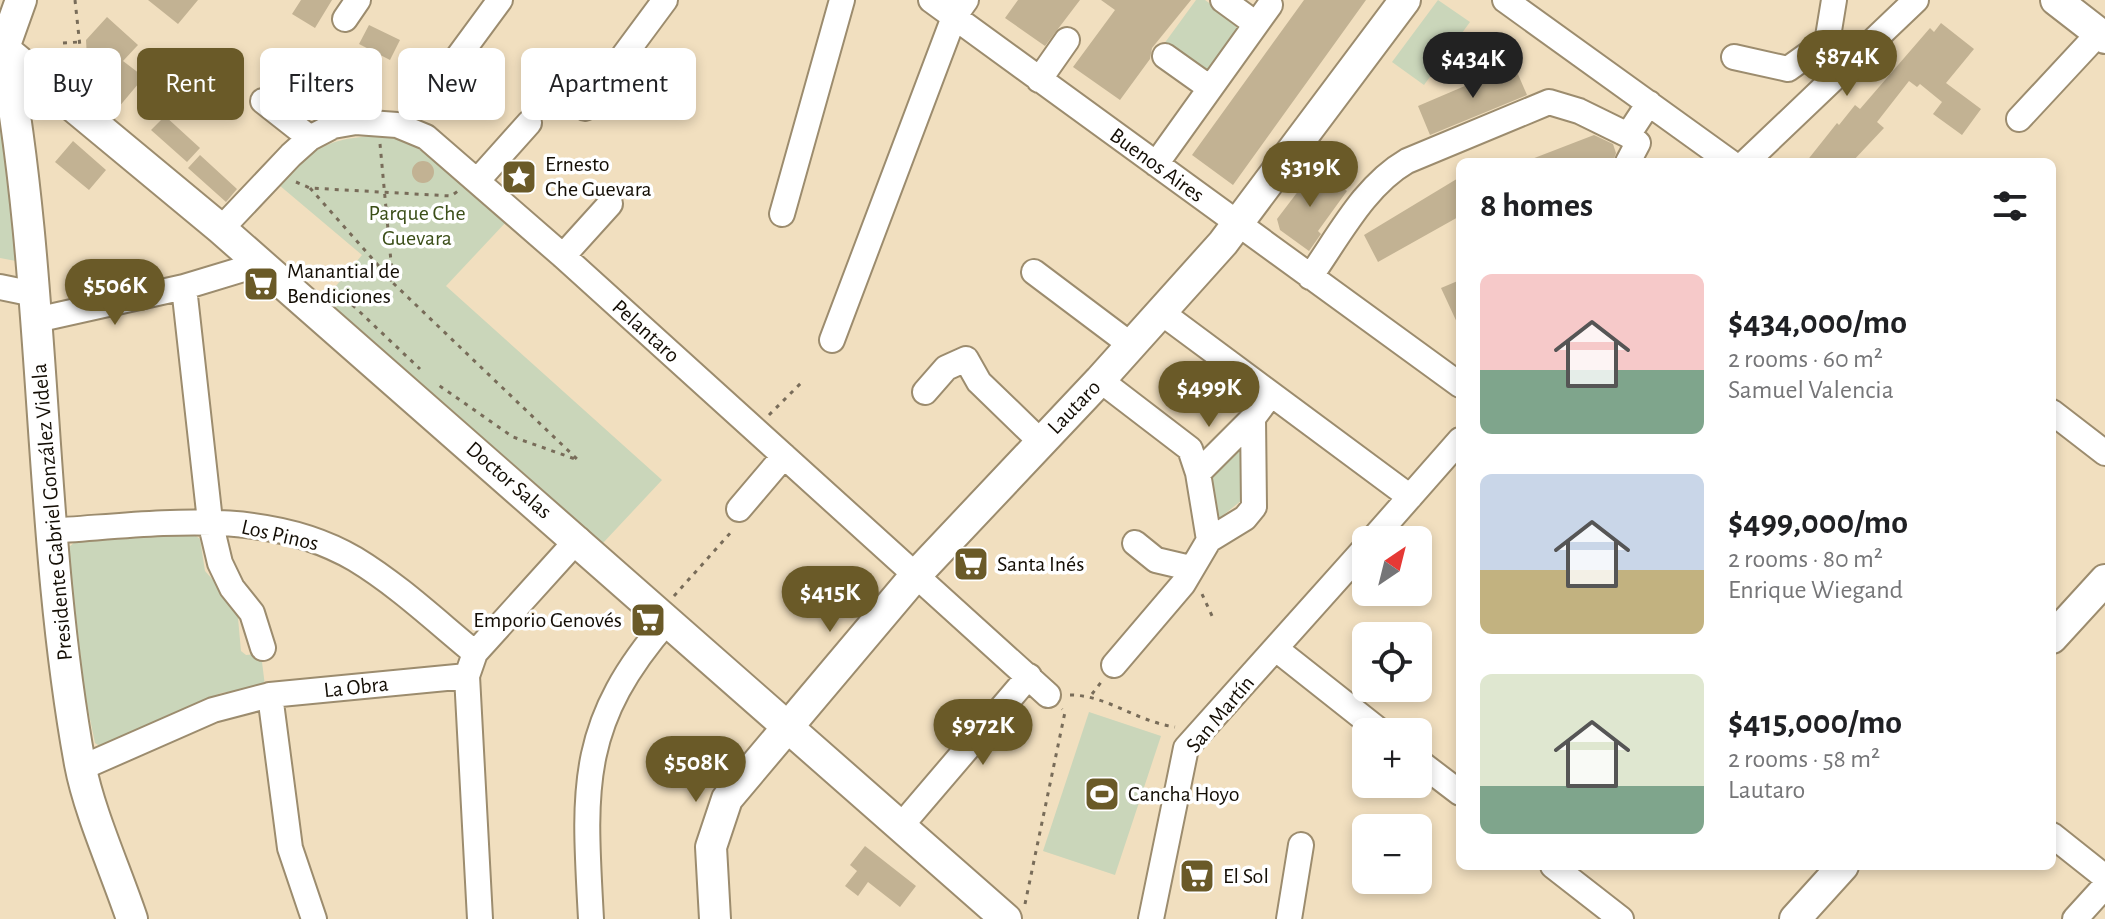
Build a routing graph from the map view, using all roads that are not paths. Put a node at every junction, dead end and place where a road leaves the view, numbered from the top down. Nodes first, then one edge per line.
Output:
1 (21, 0) edge
2 (500, 0) edge
3 (665, 0) edge
4 (842, 0) edge
5 (931, 0) edge
6 (1223, 0) edge
7 (1405, 0) edge
8 (1505, 0) edge
9 (1834, 0) edge
10 (1916, 0) edge
11 (2056, 0) edge
12 (960, 8) edge
13 (2102, 35) edge
14 (1067, 40) dead end
15 (465, 48) edge
16 (629, 48) edge
17 (2, 54) edge
18 (1825, 55) junction
19 (1165, 56) dead end
20 (1734, 57) dead end
21 (1855, 57) junction
22 (1039, 80) junction
23 (1210, 88) junction
24 (1649, 103) junction
25 (2019, 119) dead end
26 (287, 120) edge
27 (529, 123) dead end
28 (1628, 135) junction
29 (310, 138) junction
30 (1630, 158) edge
31 (1725, 158) edge
32 (1750, 158) edge
33 (1156, 164) junction
34 (478, 180) junction
35 (610, 204) dead end
36 (782, 214) dead end
37 (1238, 224) junction
38 (221, 229) junction
39 (563, 256) junction
40 (260, 264) junction
41 (1034, 272) dead end
42 (1310, 277) junction
43 (0, 287) edge
44 (184, 287) junction
45 (35, 307) junction
46 (1162, 313) junction
47 (832, 340) dead end
48 (1131, 345) junction
49 (1100, 380) junction
50 (1456, 382) edge
51 (925, 392) dead end
52 (1271, 394) junction
53 (2056, 415) edge
54 (1253, 418) junction
55 (1041, 442) junction
56 (1456, 445) edge
57 (2105, 453) edge
58 (784, 456) junction
59 (1198, 473) junction
60 (1410, 497) junction
61 (739, 509) road end
62 (210, 521) junction
63 (1384, 526) edge
64 (49, 531) junction
65 (578, 539) junction
66 (1209, 540) junction
67 (1135, 543) dead end
68 (1352, 563) edge
69 (1190, 568) junction
70 (915, 576) junction
71 (2105, 580) edge
72 (664, 617) junction
73 (2056, 634) edge
74 (263, 648) dead end
75 (1276, 649) junction
76 (471, 664) junction
77 (1114, 665) dead end
78 (1029, 676) junction
79 (270, 695) junction
80 (1048, 695) road end
81 (1363, 718) edge
82 (787, 727) junction
83 (81, 768) junction
84 (1432, 772) edge
85 (1456, 790) edge
86 (900, 827) junction
87 (2056, 838) edge
88 (1301, 845) dead end
89 (1558, 870) edge
90 (1839, 870) edge
91 (2105, 877) edge
92 (2105, 886) edge
93 (1015, 912) edge
94 (132, 919) edge
95 (314, 919) edge
96 (480, 919) edge
97 (591, 919) edge
98 (715, 919) edge
99 (1151, 919) edge
100 (1289, 919) edge
101 (1621, 919) edge
102 (1795, 919) edge
103 (2075, 919) edge

1 - 17 main road
2 - 15 street
3 - 16 street
4 - 36 street
5 - 12 street, Buenos Aires
6 - 23 street
7 - 37 main road, Lautaro
8 - 24 street
9 - 18 street
10 - 21 street
11 - 13 main road
12 - 22 street, Buenos Aires
12 - 47 street
13 - 25 street
14 - 22 street
17 - 38 main road, Doctor Salas
17 - 45 main road, Presidente Gabriel González Videla
18 - 20 street
18 - 21 street
19 - 23 street
21 - 32 street
22 - 33 street, Buenos Aires
23 - 33 street
24 - 28 street
24 - 31 street
26 - 29 street
27 - 34 street
28 - 30 street
28 - 42 street
29 - 34 street, Pelantaro
29 - 38 street, Pelantaro
33 - 37 street, Buenos Aires
34 - 39 street, Pelantaro
35 - 39 street
37 - 42 street, Buenos Aires
37 - 46 main road, Lautaro
38 - 40 main road, Doctor Salas
39 - 58 street, Pelantaro
40 - 44 street
40 - 65 main road, Doctor Salas
41 - 48 street
42 - 50 street, Buenos Aires
43 - 45 street
44 - 45 street
44 - 62 street
45 - 64 main road, Presidente Gabriel González Videla
46 - 48 main road, Lautaro
46 - 52 street
48 - 49 main road, Lautaro
49 - 55 main road, Lautaro
49 - 59 street
51 - 55 street
52 - 54 street
52 - 60 street
53 - 57 street
54 - 59 street
54 - 66 street
55 - 70 main road, Lautaro
56 - 60 street
58 - 61 street
58 - 70 street, Pelantaro
59 - 66 street
60 - 63 street
62 - 64 street, Los Pinos
62 - 74 street
62 - 76 street, Los Pinos
64 - 83 main road, Presidente Gabriel González Videla
65 - 72 main road, Doctor Salas
65 - 76 street
66 - 69 street
67 - 69 street
68 - 75 street, San Martín
69 - 77 street
70 - 78 street, Pelantaro
70 - 82 main road, Lautaro
71 - 73 main road
72 - 82 main road, Doctor Salas
72 - 97 street
75 - 81 street
75 - 99 street, San Martín
76 - 79 street, La Obra
76 - 96 street
78 - 80 street, Pelantaro
78 - 86 street
79 - 83 street, La Obra
79 - 95 street
82 - 86 main road, Doctor Salas
82 - 98 main road, Lautaro
83 - 94 main road, Presidente Gabriel González Videla
84 - 85 street
86 - 93 main road, Doctor Salas
87 - 91 street
88 - 100 street
89 - 101 street
90 - 102 main road
92 - 103 street

